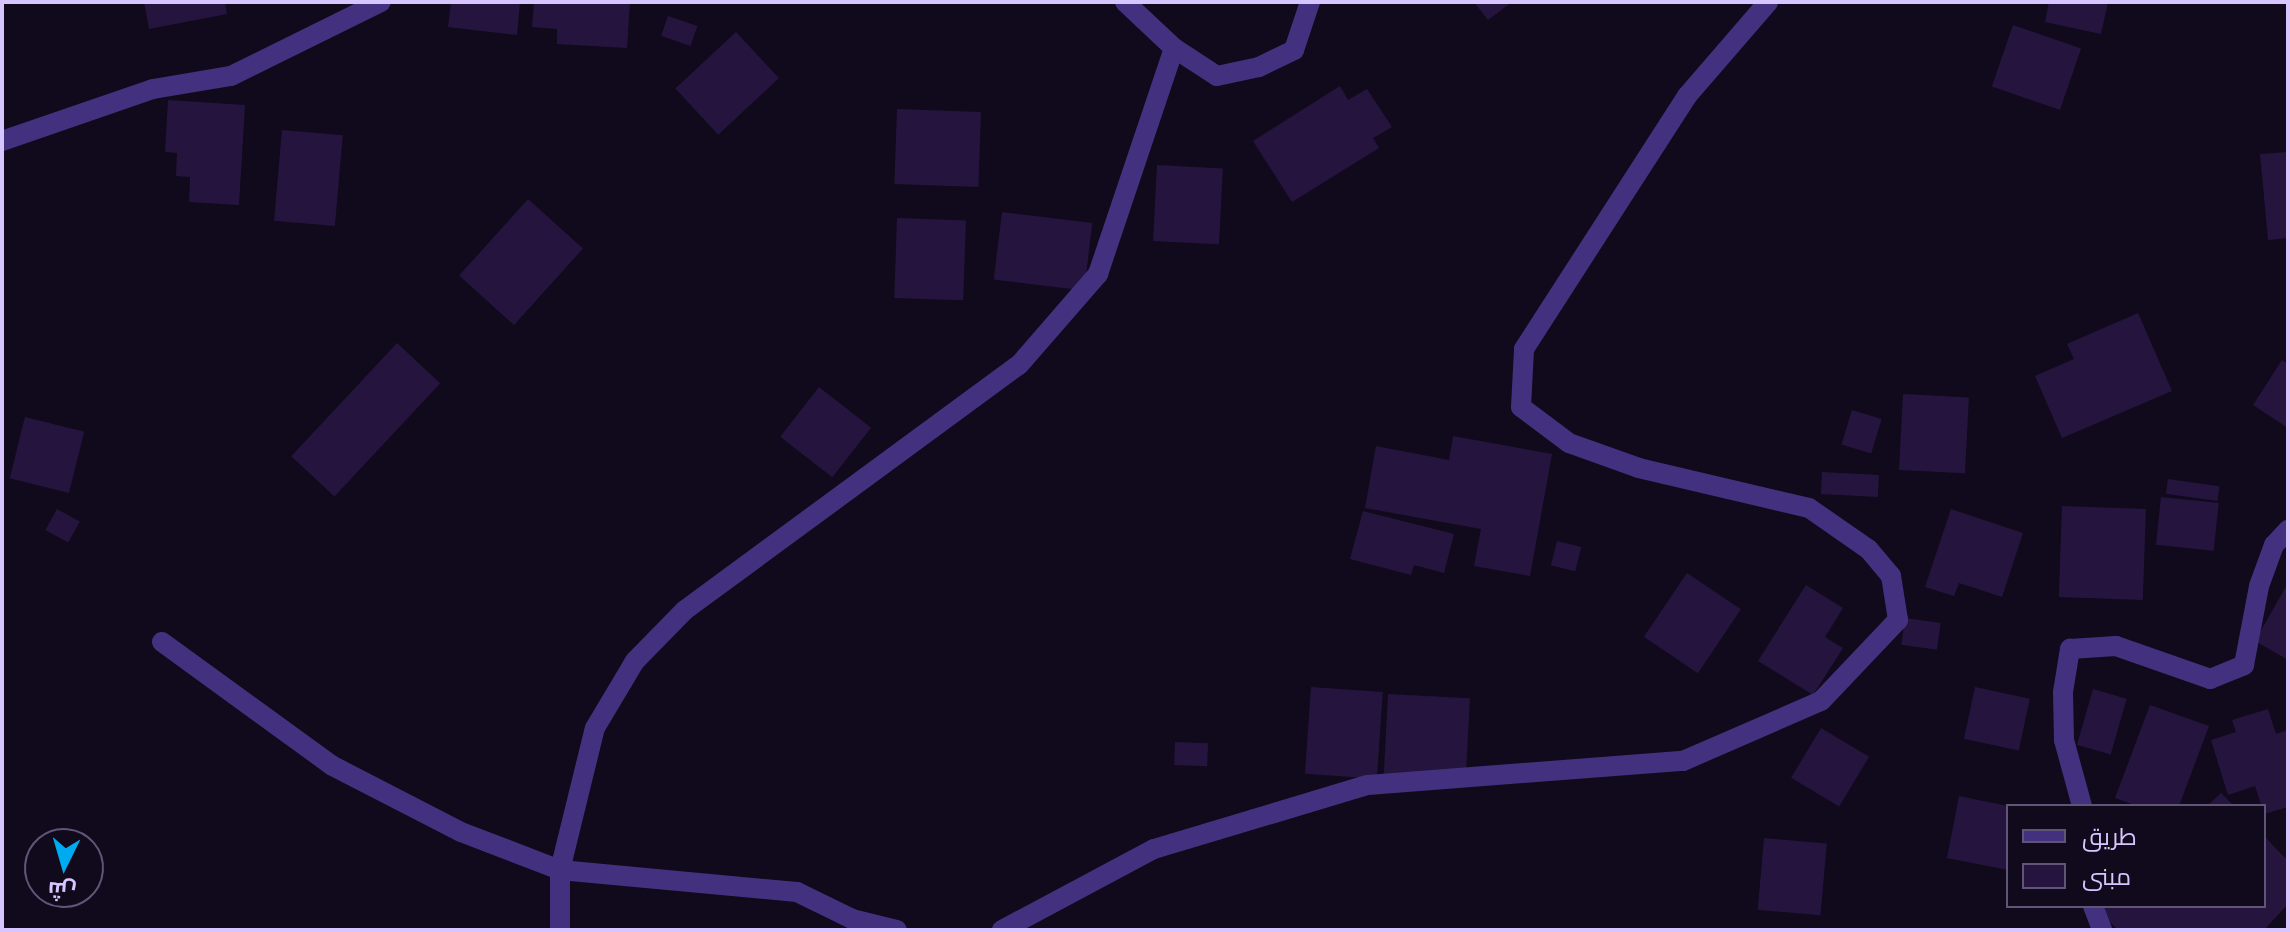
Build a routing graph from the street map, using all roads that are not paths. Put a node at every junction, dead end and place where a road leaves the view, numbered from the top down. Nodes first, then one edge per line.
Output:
1 (381, 2) edge
2 (1125, 2) edge
3 (1310, 2) edge
4 (1768, 2) edge
5 (1174, 48) junction
6 (2, 141) edge
7 (2288, 530) edge
8 (162, 642) dead end
9 (2081, 804) edge
10 (560, 870) junction
11 (2094, 908) edge
12 (560, 930) edge
13 (897, 930) edge
14 (1002, 930) edge
15 (2102, 930) edge

1 - 6 street
2 - 5 street
3 - 5 street
4 - 14 street
5 - 10 street
7 - 9 street
8 - 10 street
10 - 12 street
10 - 13 street
11 - 15 street

